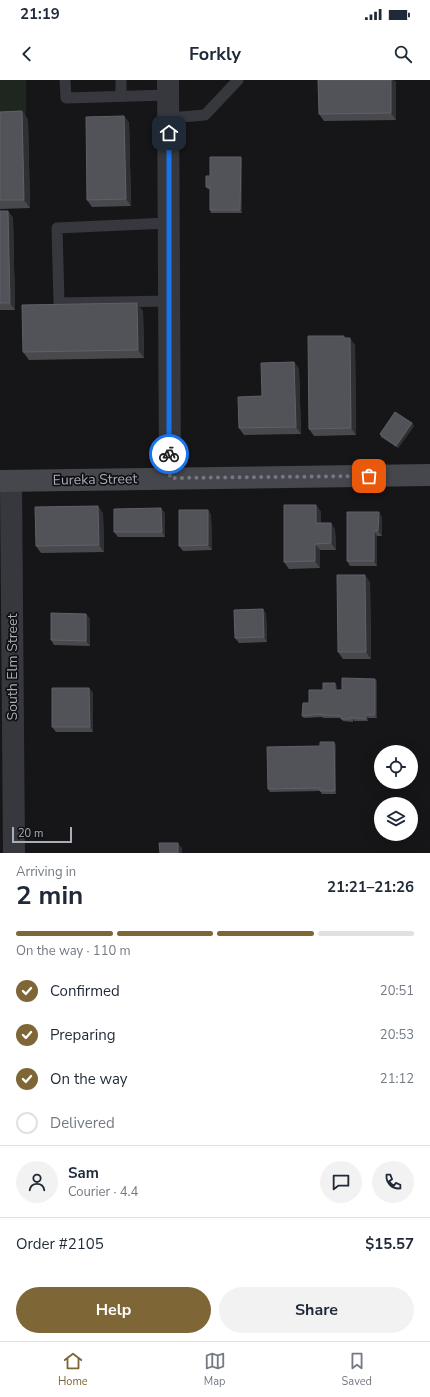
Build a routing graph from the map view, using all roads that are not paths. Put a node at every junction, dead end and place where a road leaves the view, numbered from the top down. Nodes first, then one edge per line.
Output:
1 (65, 80) edge
2 (121, 80) edge
3 (238, 80) edge
4 (168, 88) edge
5 (121, 96) junction
6 (169, 118) junction
7 (168, 223) junction
8 (169, 300) junction
9 (430, 475) edge
10 (170, 478) junction
11 (6, 481) edge
12 (14, 853) edge

1 - 5 lane
2 - 5 lane
3 - 6 lane
4 - 5 lane
4 - 6 street
6 - 7 street
7 - 8 street
7 - 8 lane
8 - 10 street
9 - 10 street, Eureka Street
10 - 11 street, Eureka Street
11 - 12 street, South Elm Street

